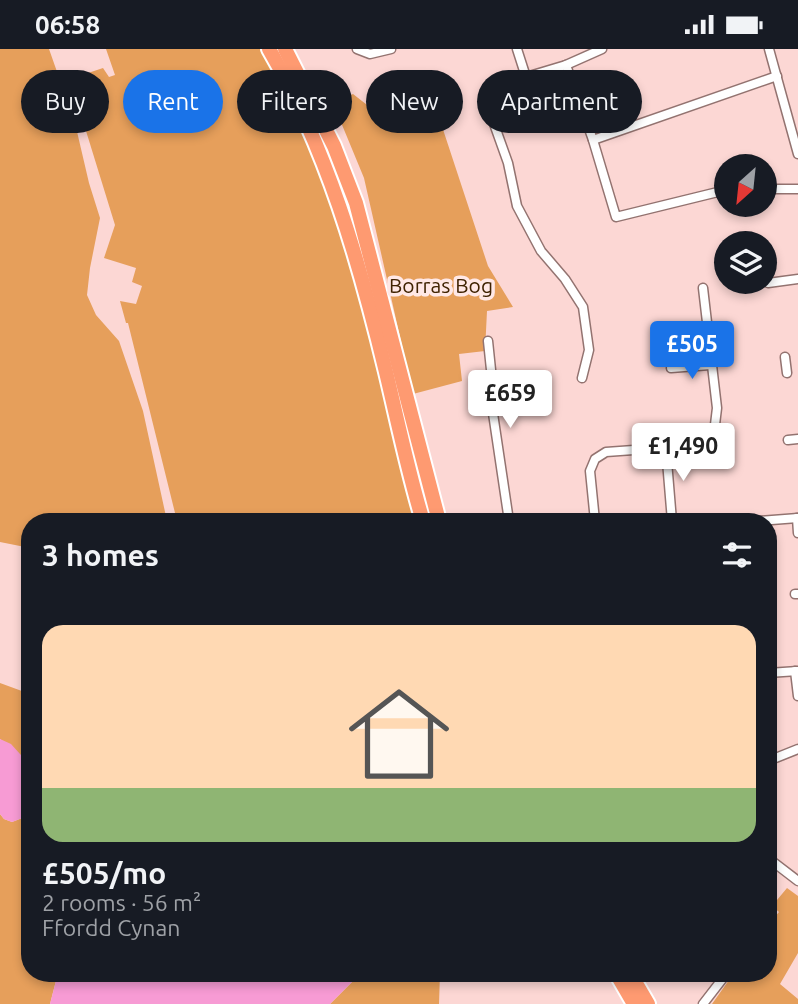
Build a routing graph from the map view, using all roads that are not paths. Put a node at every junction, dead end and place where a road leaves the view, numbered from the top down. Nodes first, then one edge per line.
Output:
1 (269, 49) edge
2 (285, 49) edge
3 (358, 49) edge
4 (391, 49) edge
5 (517, 49) edge
6 (602, 49) edge
7 (769, 49) edge
8 (566, 65) junction
9 (524, 70) edge
10 (549, 70) edge
11 (776, 76) junction
12 (497, 133) edge
13 (593, 140) junction
14 (798, 154) edge
15 (777, 189) edge
16 (798, 189) edge
17 (714, 193) edge
18 (798, 279) edge
19 (777, 281) edge
20 (704, 288) dead end
21 (488, 341) dead end
22 (798, 363) edge
23 (710, 365) junction
24 (787, 365) dead end
25 (671, 368) dead end
26 (583, 378) dead end
27 (505, 398) dead end
28 (491, 400) junction
29 (475, 403) dead end
30 (798, 439) edge
31 (788, 440) dead end
32 (666, 449) junction
33 (421, 513) edge
34 (437, 513) edge
35 (508, 513) edge
36 (594, 513) edge
37 (671, 513) edge
38 (797, 518) edge
39 (777, 520) edge
40 (798, 533) edge
41 (796, 671) edge
42 (777, 672) edge
43 (798, 696) edge
44 (798, 749) edge
45 (777, 757) edge
46 (777, 865) edge
47 (798, 881) edge
48 (621, 982) edge
49 (636, 982) edge
50 (720, 982) edge
51 (634, 1004) edge
52 (648, 1004) edge
53 (703, 1004) edge

1 - 33 highway
2 - 34 highway
3 - 4 street
5 - 9 street
6 - 8 street
7 - 11 street
8 - 10 street
8 - 13 street
11 - 13 street
11 - 14 street
12 - 26 street
13 - 17 street
15 - 16 street
18 - 19 street
20 - 23 street
21 - 28 street
22 - 24 street
23 - 25 street
23 - 32 street
27 - 28 street
28 - 29 street
28 - 35 street
30 - 31 street
32 - 36 street
32 - 37 street
38 - 39 street
38 - 40 street
41 - 42 street
41 - 43 street
44 - 45 street
46 - 47 street
48 - 51 highway
49 - 52 highway
50 - 53 street

